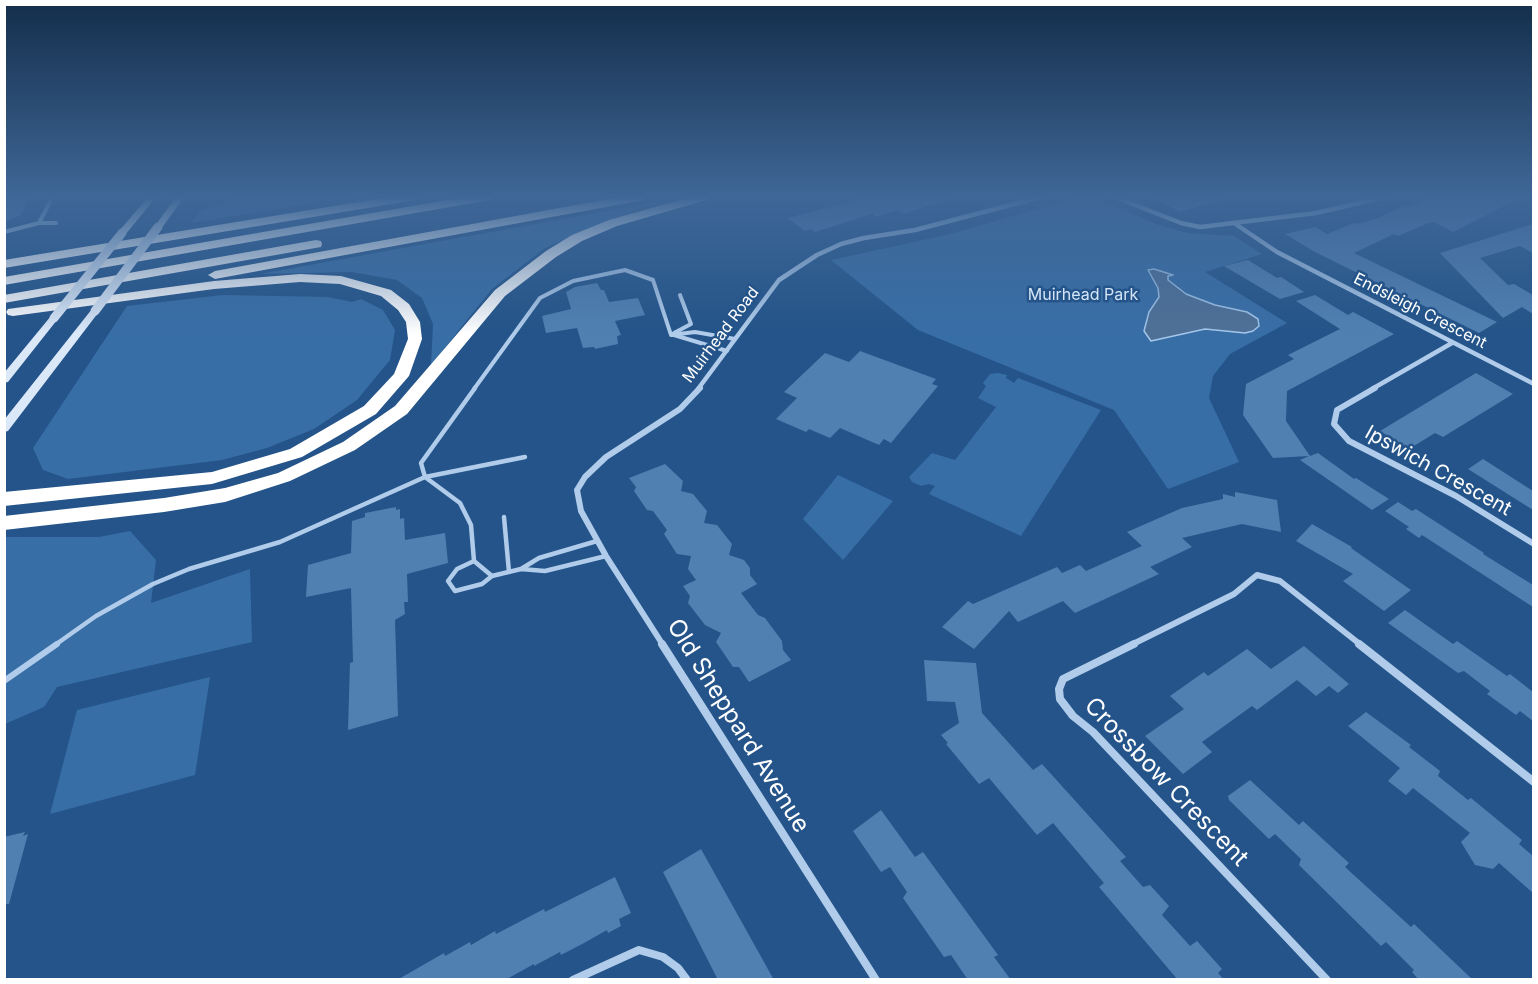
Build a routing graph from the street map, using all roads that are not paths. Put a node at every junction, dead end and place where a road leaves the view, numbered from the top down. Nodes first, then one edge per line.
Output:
1 (115, 242) edge
2 (121, 242) edge
3 (129, 242) edge
4 (147, 242) edge
5 (227, 242) edge
6 (332, 242) edge
7 (395, 242) edge
8 (571, 242) edge
9 (849, 242) edge
10 (1262, 242) edge
11 (4, 262) edge
12 (4, 281) edge
13 (680, 295) dead end
14 (4, 299) edge
15 (9, 313) edge
16 (671, 335) junction
17 (735, 339) junction
18 (1452, 342) junction
19 (727, 351) junction
20 (4, 380) edge
21 (1533, 384) edge
22 (4, 428) edge
23 (525, 457) dead end
24 (425, 477) junction
25 (577, 490) joint
26 (4, 499) edge
27 (504, 517) dead end
28 (4, 523) edge
29 (597, 541) junction
30 (1533, 544) edge
31 (606, 556) junction
32 (474, 561) junction
33 (521, 570) junction
34 (509, 572) junction
35 (492, 576) junction
36 (4, 681) edge
37 (1533, 782) edge
38 (573, 980) edge
39 (687, 980) edge
40 (876, 980) edge
41 (1327, 980) edge

1 - 20 main road, bridge
2 - 11 highway
3 - 11 highway
4 - 22 main road, bridge
5 - 12 highway
6 - 14 highway
7 - 15 highway
8 - 28 highway
9 - 17 street, Muirhead Road
10 - 18 street, Endsleigh Crescent
13 - 16 lane
15 - 26 highway
16 - 17 lane
16 - 19 lane
16 - 24 lane
17 - 19 street, Muirhead Road
18 - 21 street, Endsleigh Crescent
18 - 30 street, Ipswich Crescent
19 - 25 street, Muirhead Road
23 - 24 lane
24 - 32 lane
24 - 36 lane
25 - 29 street, Old Sheppard Avenue
27 - 34 lane
29 - 31 street, Old Sheppard Avenue
29 - 33 lane
31 - 33 lane
31 - 40 street, Old Sheppard Avenue
32 - 35 lane
32 - 35 lane
33 - 34 lane
34 - 35 lane
37 - 41 street, Crossbow Crescent
38 - 39 street

